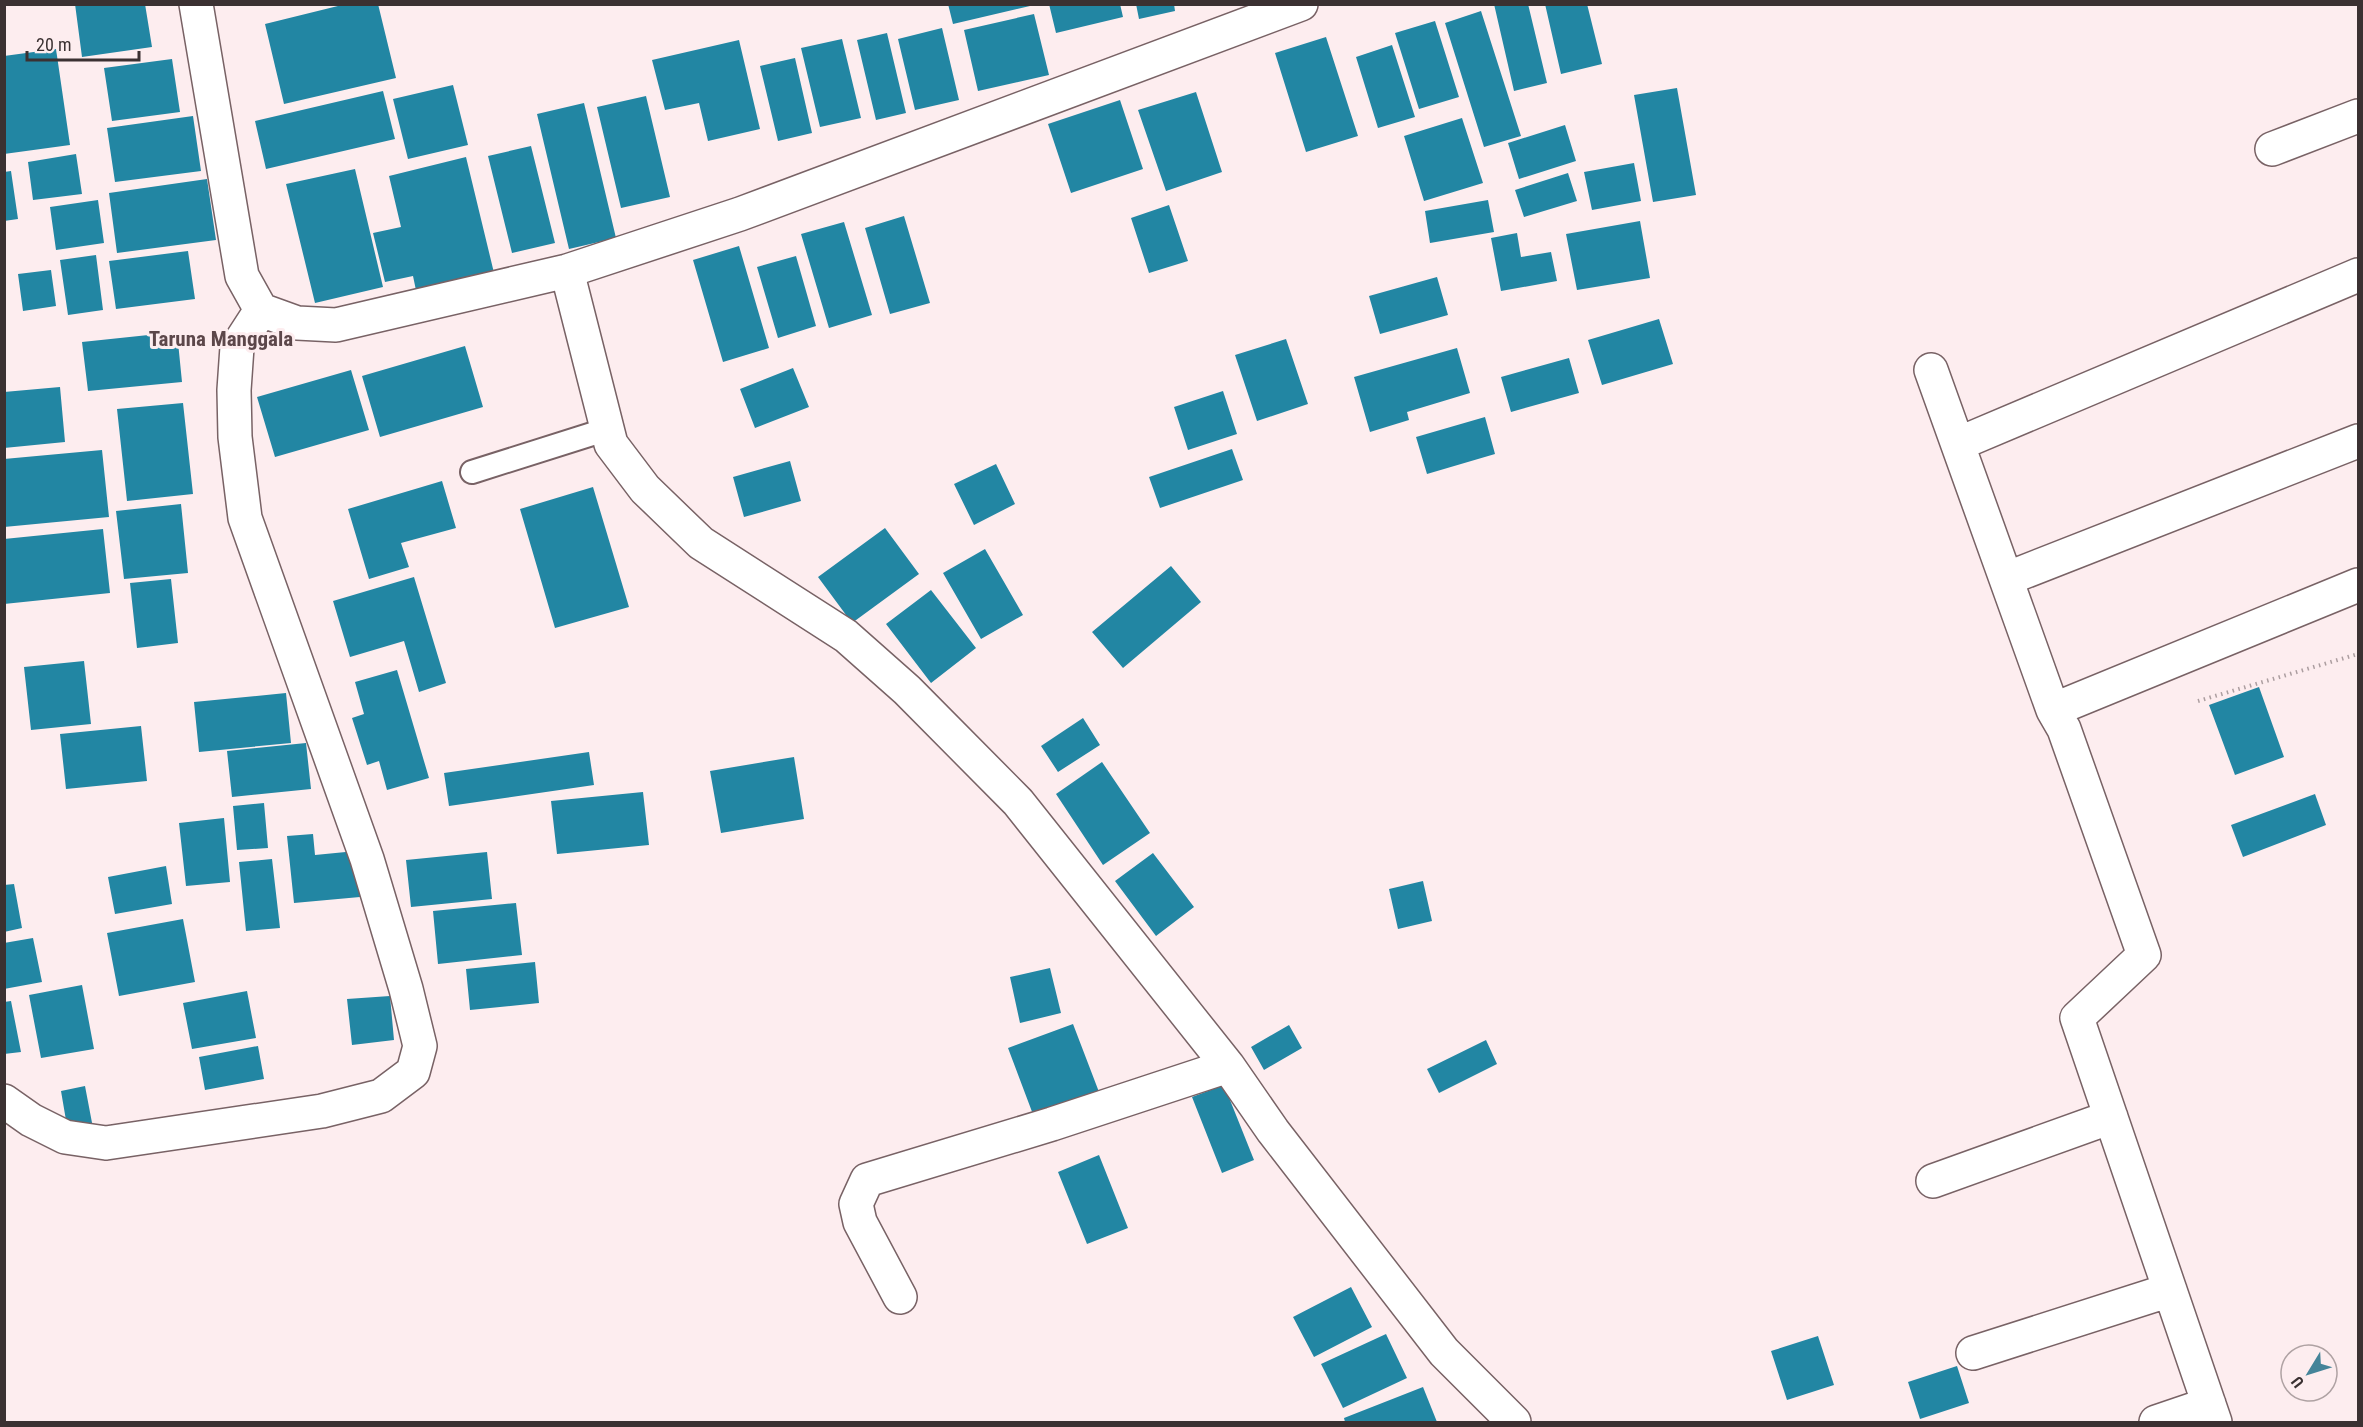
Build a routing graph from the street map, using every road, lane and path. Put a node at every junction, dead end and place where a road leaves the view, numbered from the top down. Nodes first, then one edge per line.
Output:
1 (196, 4) edge
2 (1300, 4) edge
3 (2358, 116) edge
4 (2272, 149) dead end
5 (567, 271) junction
6 (2358, 275) edge
7 (261, 310) junction
8 (1931, 370) dead end
9 (608, 429) junction
10 (2358, 441) edge
11 (1958, 444) junction
12 (472, 472) dead end
13 (2006, 579) junction
14 (2358, 585) edge
15 (2358, 654) edge
16 (2198, 701) dead end
17 (2053, 710) junction
18 (1228, 1066) junction
19 (4, 1101) edge
20 (2111, 1117) junction
21 (1933, 1181) dead end
22 (2170, 1290) junction
23 (900, 1297) dead end
24 (1973, 1353) dead end
25 (2212, 1413) edge
26 (1514, 1422) edge
27 (2156, 1422) edge

1 - 7 street
2 - 5 street
3 - 4 street
5 - 7 street
5 - 9 street
6 - 11 street
7 - 19 street
8 - 11 street
9 - 12 lane
9 - 18 street
10 - 13 street
11 - 13 street
13 - 17 street
14 - 17 street
15 - 16 path
17 - 20 street
18 - 23 street
18 - 26 street
20 - 21 street
20 - 22 street
22 - 24 street
22 - 25 street
25 - 27 street

